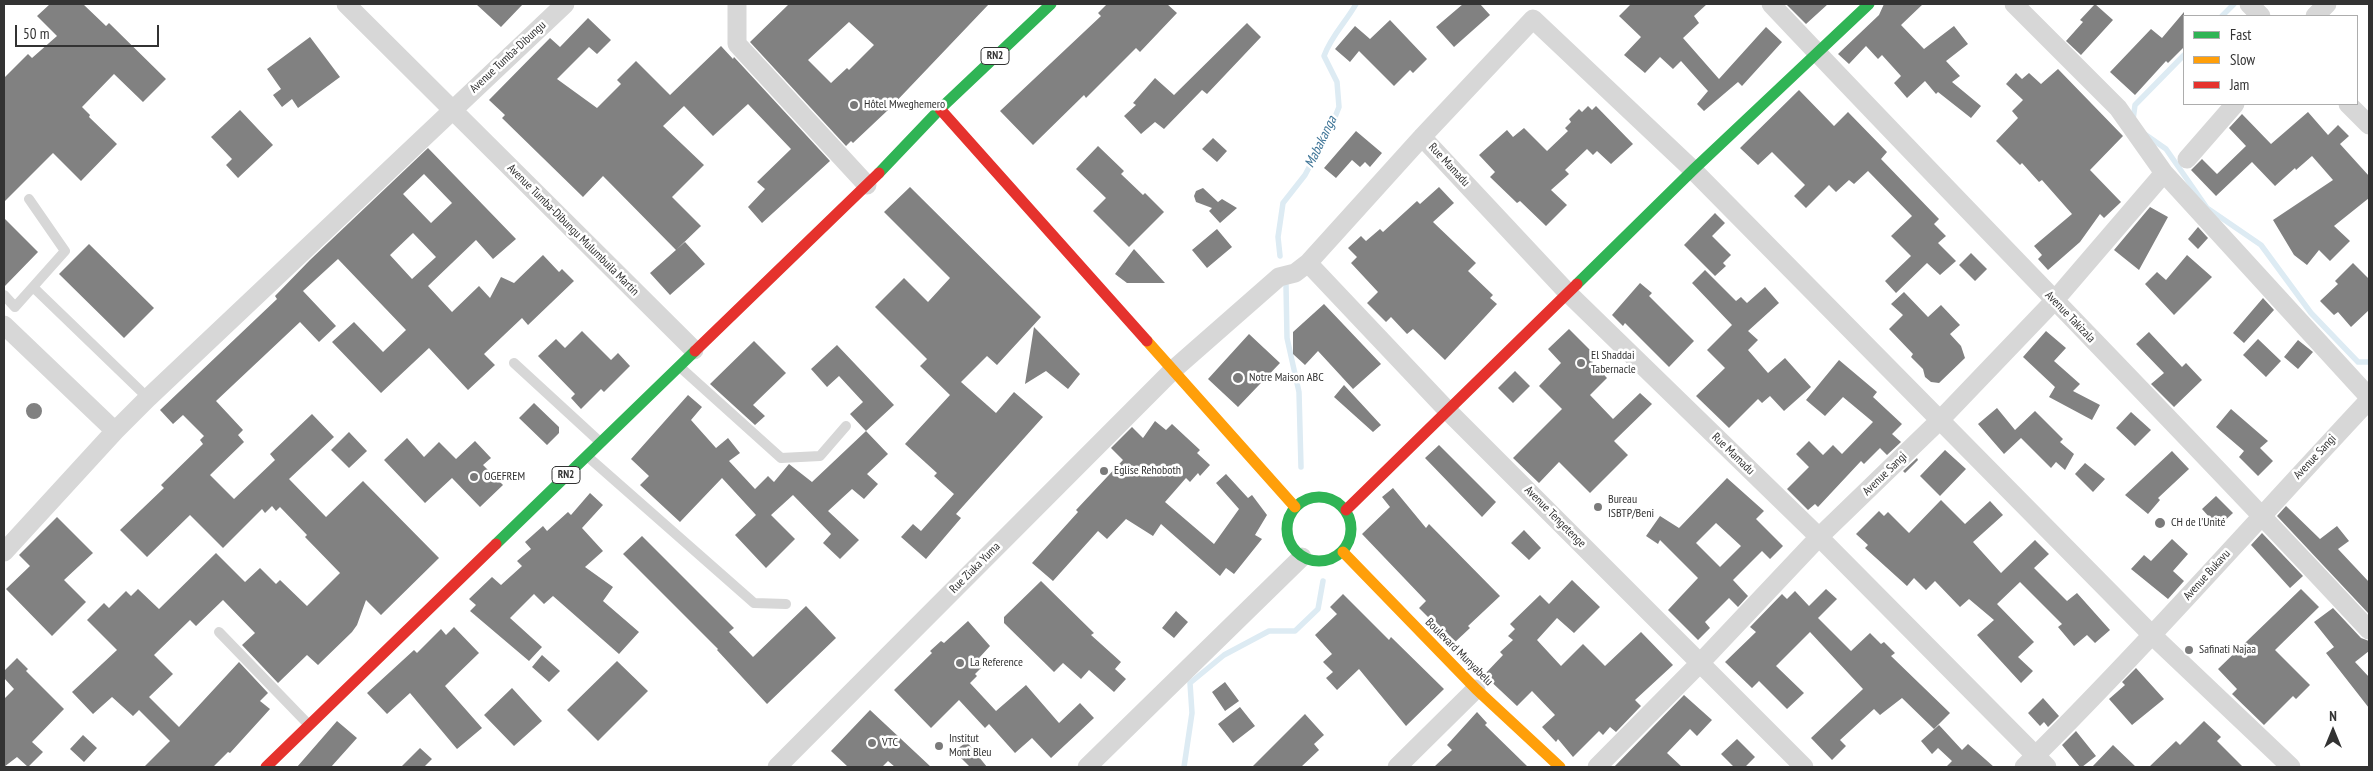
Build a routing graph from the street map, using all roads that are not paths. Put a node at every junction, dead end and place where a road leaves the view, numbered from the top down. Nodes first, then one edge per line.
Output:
1 (346, 4) edge
2 (565, 4) edge
3 (737, 4) edge
4 (1051, 4) edge
5 (1771, 4) edge
6 (1869, 4) edge
7 (2014, 4) edge
8 (2327, 4) edge
9 (2316, 15) edge
10 (1817, 53) junction
11 (2234, 105) edge
12 (2349, 105) edge
13 (940, 109) junction
14 (451, 110) junction
15 (2369, 125) edge
16 (1422, 137) junction
17 (2187, 159) dead end
18 (1693, 170) junction
19 (2164, 173) junction
20 (867, 185) junction
21 (29, 199) dead end
22 (1294, 271) junction
23 (34, 286) junction
24 (1568, 292) junction
25 (4, 295) edge
26 (2054, 301) junction
27 (4, 325) edge
28 (694, 350) junction
29 (514, 363) dead end
30 (678, 366) junction
31 (1173, 370) junction
32 (148, 398) junction
33 (2369, 398) edge
34 (1448, 411) junction
35 (1941, 420) junction
36 (846, 426) dead end
37 (115, 430) junction
38 (600, 442) junction
39 (586, 455) junction
40 (1295, 507) junction
41 (1346, 510) junction
42 (2262, 514) junction
43 (1819, 538) junction
44 (4, 552) edge
45 (1343, 552) junction
46 (1302, 558) junction
47 (786, 604) dead end
48 (2369, 630) edge
49 (219, 632) dead end
50 (2153, 636) junction
51 (1701, 662) junction
52 (1476, 689) junction
53 (310, 726) junction
54 (2036, 763) edge
55 (266, 767) edge
56 (777, 767) edge
57 (1087, 767) edge
58 (1397, 767) edge
59 (1560, 767) edge
60 (1597, 767) edge
61 (1804, 767) edge
62 (2291, 767) edge

1 - 14 street, Avenue Tumba-Dibungu Mulumbuila Martin
2 - 14 street, Avenue Tumba-Dibungu
3 - 20 street
4 - 13 main road, RN2
5 - 10 street, Avenue Takizala
6 - 10 main road
7 - 19 street
8 - 9 street
10 - 18 main road
10 - 26 street, Avenue Takizala
11 - 17 street
12 - 15 street
13 - 20 main road, RN2
13 - 31 main road
14 - 28 street, Avenue Tumba-Dibungu Mulumbuila Martin
14 - 32 street, Avenue Tumba-Dibungu
16 - 18 street, Rue Ziaka Yuma
16 - 22 street, Rue Ziaka Yuma
16 - 24 street, Rue Mamadu
18 - 24 main road
18 - 35 street
19 - 26 street, Avenue Sangi
19 - 33 street
20 - 28 main road, RN2
21 - 23 lane
22 - 31 street, Rue Ziaka Yuma
22 - 34 street, Avenue Tengetenge
23 - 25 lane
23 - 32 lane
24 - 34 main road
24 - 43 street, Rue Mamadu
26 - 35 street, Avenue Sangi
26 - 42 street, Avenue Takizala
27 - 37 street
28 - 30 main road, RN2
29 - 38 lane
30 - 36 lane
30 - 38 main road, RN2
31 - 40 main road
31 - 56 street, Rue Ziaka Yuma
32 - 37 street, Avenue Tumba-Dibungu
33 - 42 street, Avenue Sangi
34 - 41 main road
34 - 51 street, Avenue Tengetenge
35 - 43 street, Avenue Sangi
35 - 50 street
37 - 44 street, Avenue Tumba-Dibungu
38 - 39 main road, RN2
39 - 47 lane
39 - 53 main road, RN2
40 - 41 main road
40 - 46 main road
41 - 45 main road
42 - 48 street, Avenue Takizala
42 - 50 street, Avenue Bukavu
43 - 51 street, Avenue Sangi
43 - 54 street, Rue Mamadu
45 - 46 main road
45 - 52 main road, Boulevard Munyabelu
46 - 57 street
49 - 53 lane
50 - 54 street, Avenue Bukavu
50 - 62 street
51 - 60 street, Avenue Sangi
51 - 61 street, Avenue Tengetenge
52 - 58 street
52 - 59 main road, Boulevard Munyabelu
53 - 55 main road, RN2

